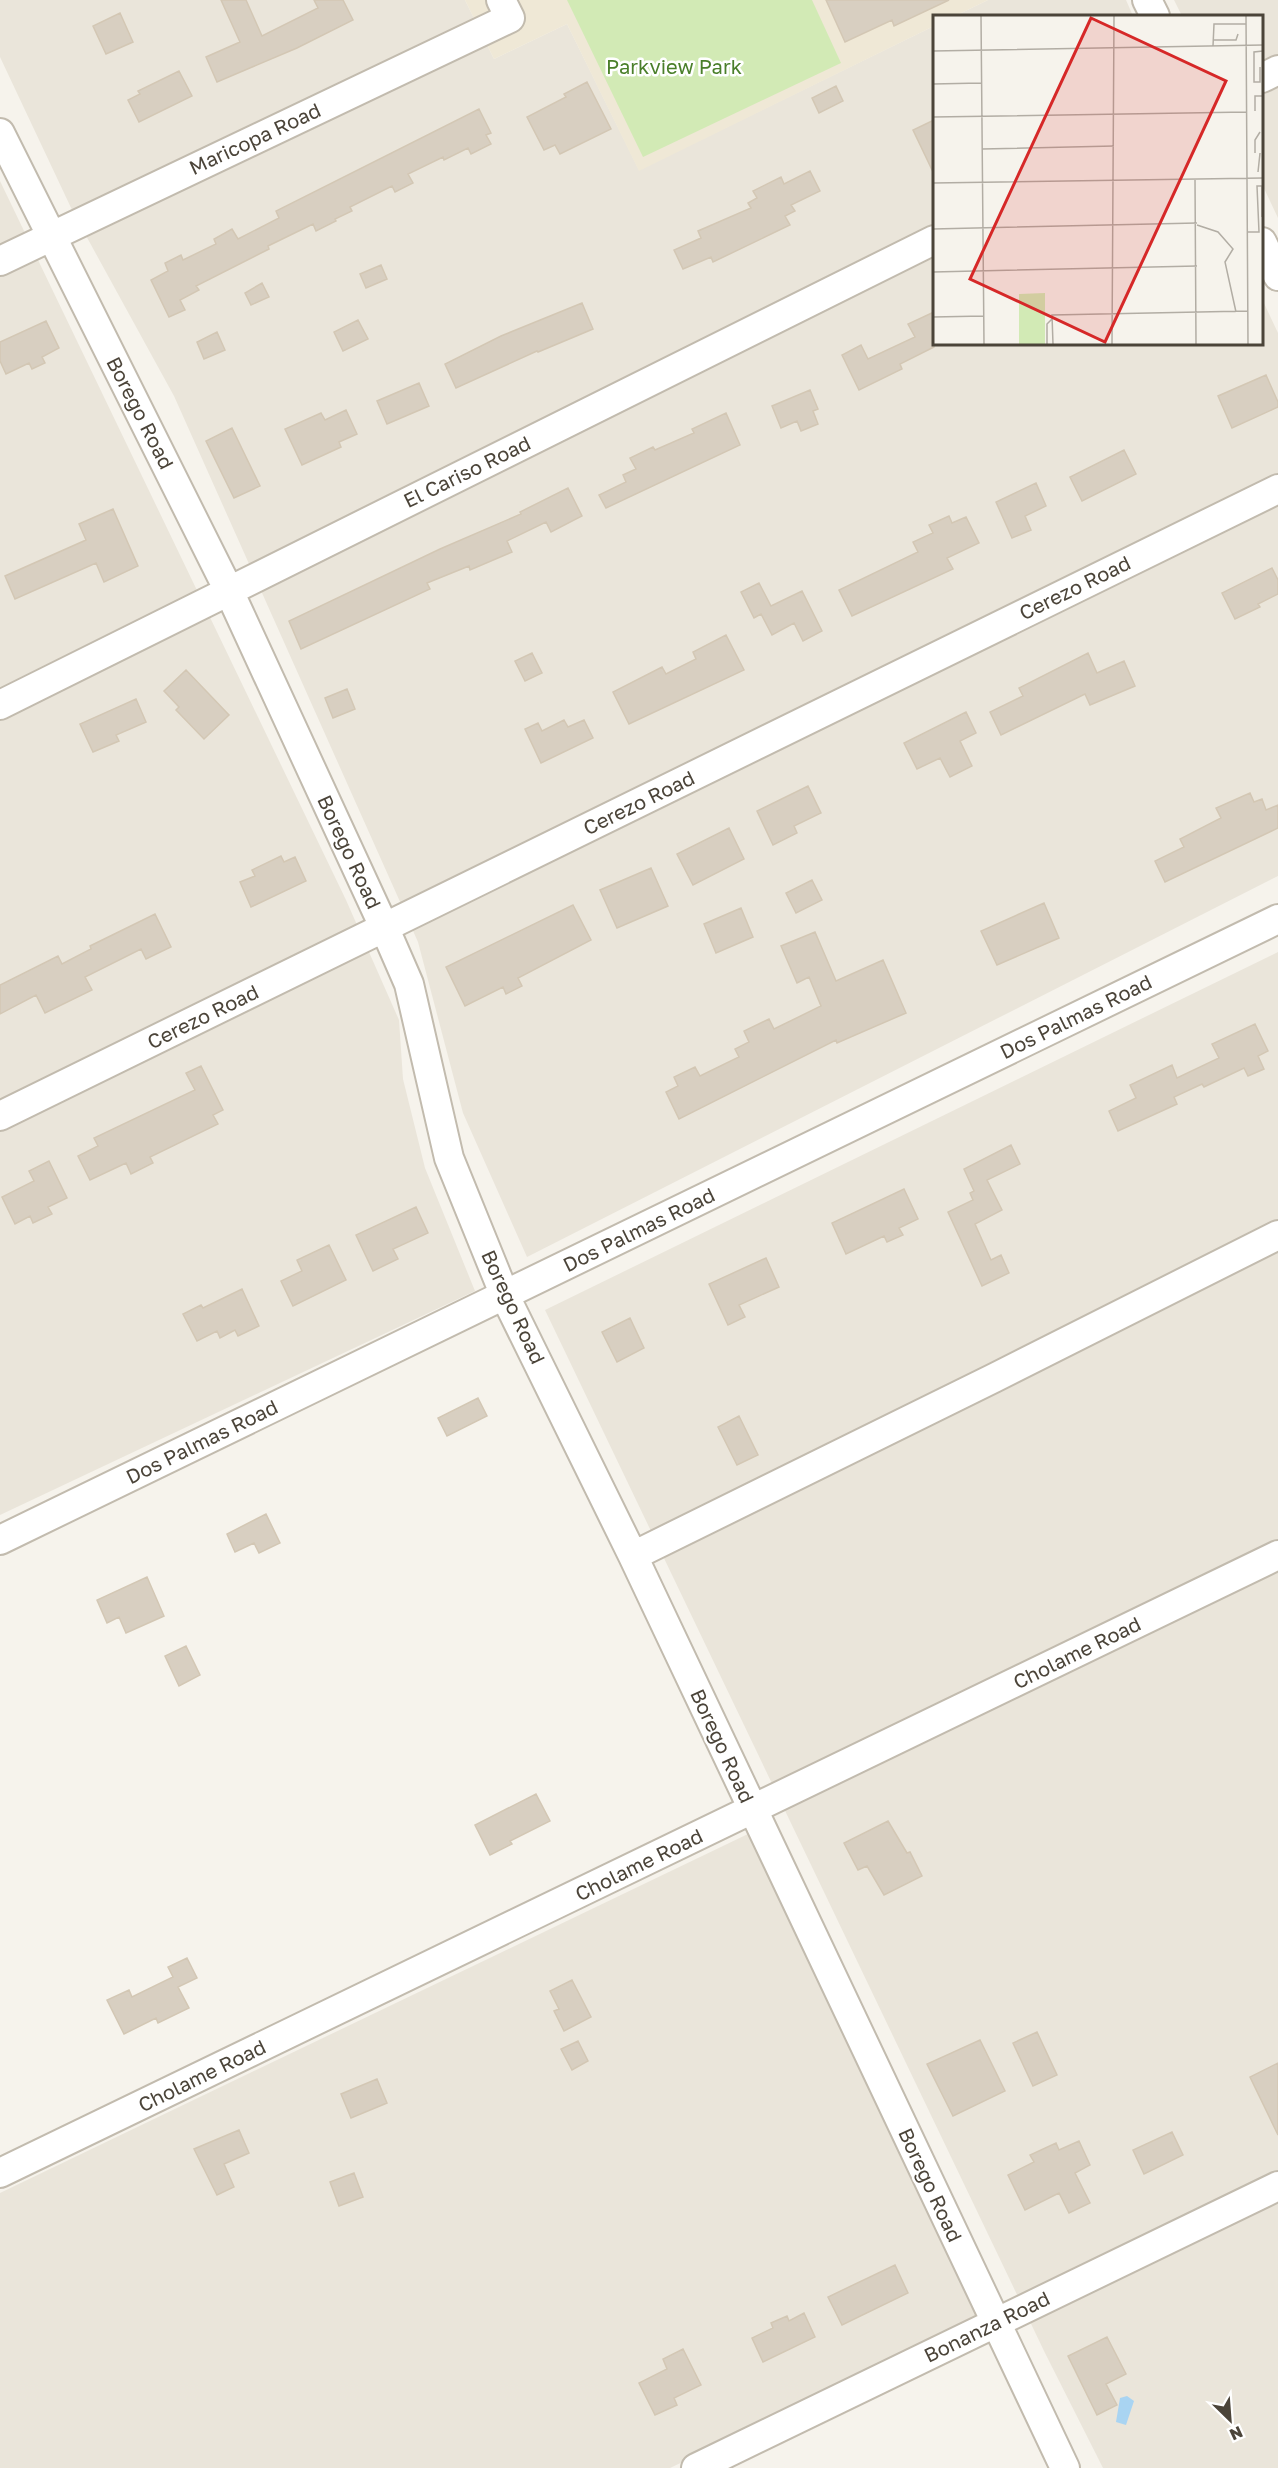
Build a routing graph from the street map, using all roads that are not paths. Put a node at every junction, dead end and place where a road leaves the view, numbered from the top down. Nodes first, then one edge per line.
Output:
1 (1147, 0) edge
2 (506, 9) edge
3 (1154, 15) edge
4 (1278, 70) edge
5 (1263, 78) edge
6 (0, 133) edge
7 (51, 236) junction
8 (933, 240) edge
9 (1263, 244) edge
10 (0, 261) edge
11 (1278, 276) edge
12 (1278, 489) edge
13 (229, 591) junction
14 (0, 705) edge
15 (1278, 918) edge
16 (385, 928) junction
17 (0, 1116) edge
18 (1278, 1235) edge
19 (505, 1296) junction
20 (0, 1540) edge
21 (1278, 1555) edge
22 (633, 1556) junction
23 (753, 1810) junction
24 (0, 2173) edge
25 (1278, 2186) edge
26 (995, 2323) junction
27 (696, 2468) edge
28 (1065, 2468) edge

1 - 3 street
2 - 7 street, Maricopa Road
4 - 5 street
6 - 7 street, Borego Road
7 - 10 street, Maricopa Road
7 - 13 street, Borego Road
8 - 13 street, El Cariso Road
9 - 11 street
12 - 16 street, Cerezo Road
13 - 14 street, El Cariso Road
13 - 16 street, Borego Road
15 - 19 street, Dos Palmas Road
16 - 17 street, Cerezo Road
16 - 19 street, Borego Road
18 - 22 street
19 - 20 street, Dos Palmas Road
19 - 22 street, Borego Road
21 - 23 street, Cholame Road
22 - 23 street, Borego Road
23 - 24 street, Cholame Road
23 - 26 street, Borego Road
25 - 26 street, Bonanza Road
26 - 27 street, Bonanza Road
26 - 28 street, Borego Road

